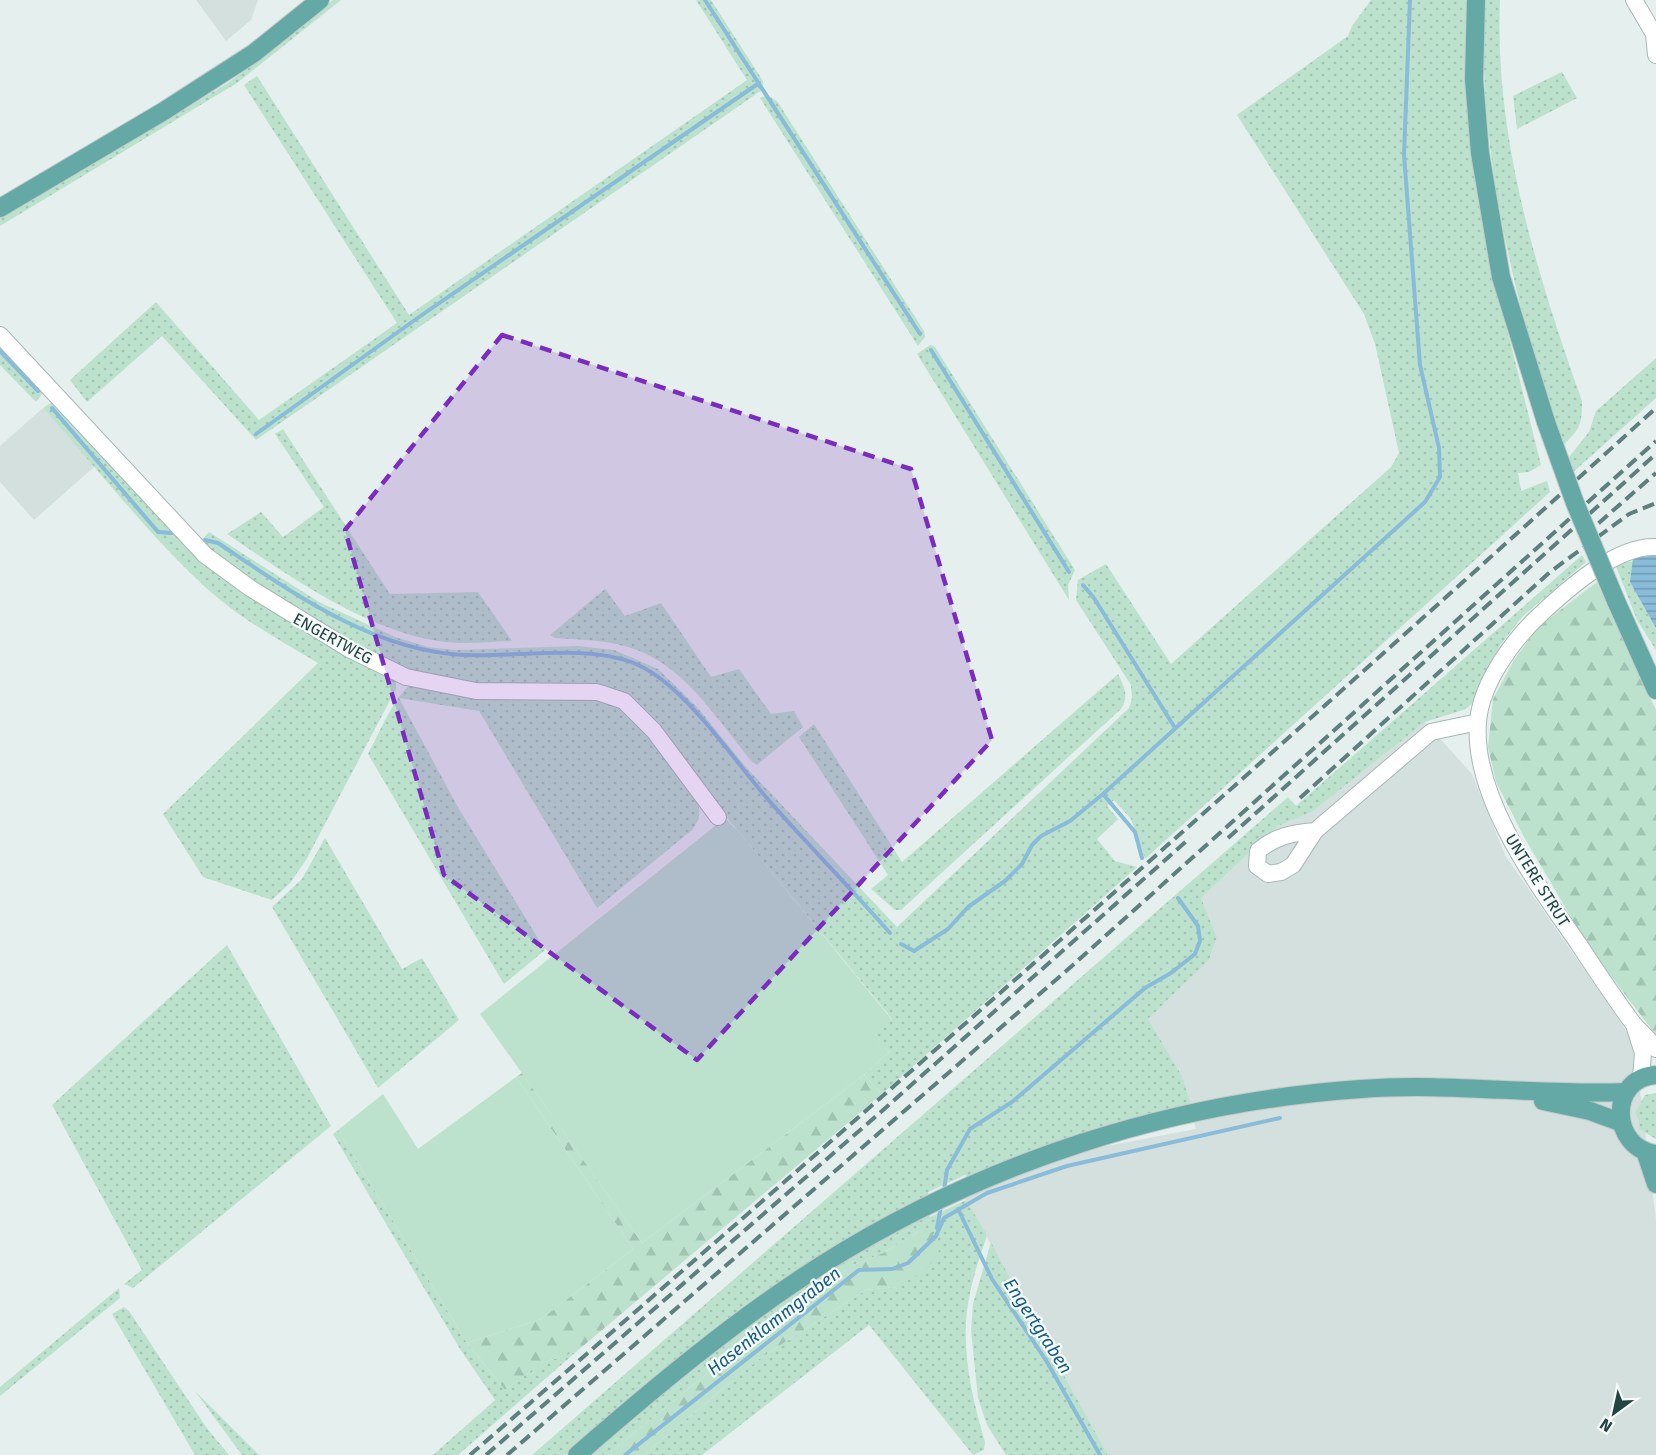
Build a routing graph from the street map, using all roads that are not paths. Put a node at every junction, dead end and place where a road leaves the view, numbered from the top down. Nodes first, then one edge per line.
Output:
1 (320, 0) edge
2 (1476, 0) edge
3 (1634, 0) edge
4 (1656, 55) edge
5 (0, 208) edge
6 (0, 335) edge
7 (1656, 548) edge
8 (1656, 690) edge
9 (1478, 722) junction
10 (718, 817) dead end
11 (1315, 831) dead end
12 (1634, 1024) junction
13 (1656, 1049) edge
14 (1649, 1077) edge
15 (1500, 1091) junction
16 (1626, 1092) junction
17 (1620, 1122) junction
18 (1650, 1153) edge
19 (1656, 1184) edge
20 (577, 1455) edge

1 - 5 main road
2 - 8 main road, bridge
3 - 4 street
6 - 10 street, ENGERTWEG
7 - 9 street, UNTERE STRUT
9 - 11 street
9 - 12 street, UNTERE STRUT
12 - 13 street, UNTERE STRUT
12 - 14 street, UNTERE STRUT
14 - 16 main road
15 - 16 main road
15 - 17 main road
15 - 20 main road
16 - 17 main road
17 - 18 main road
18 - 19 main road

